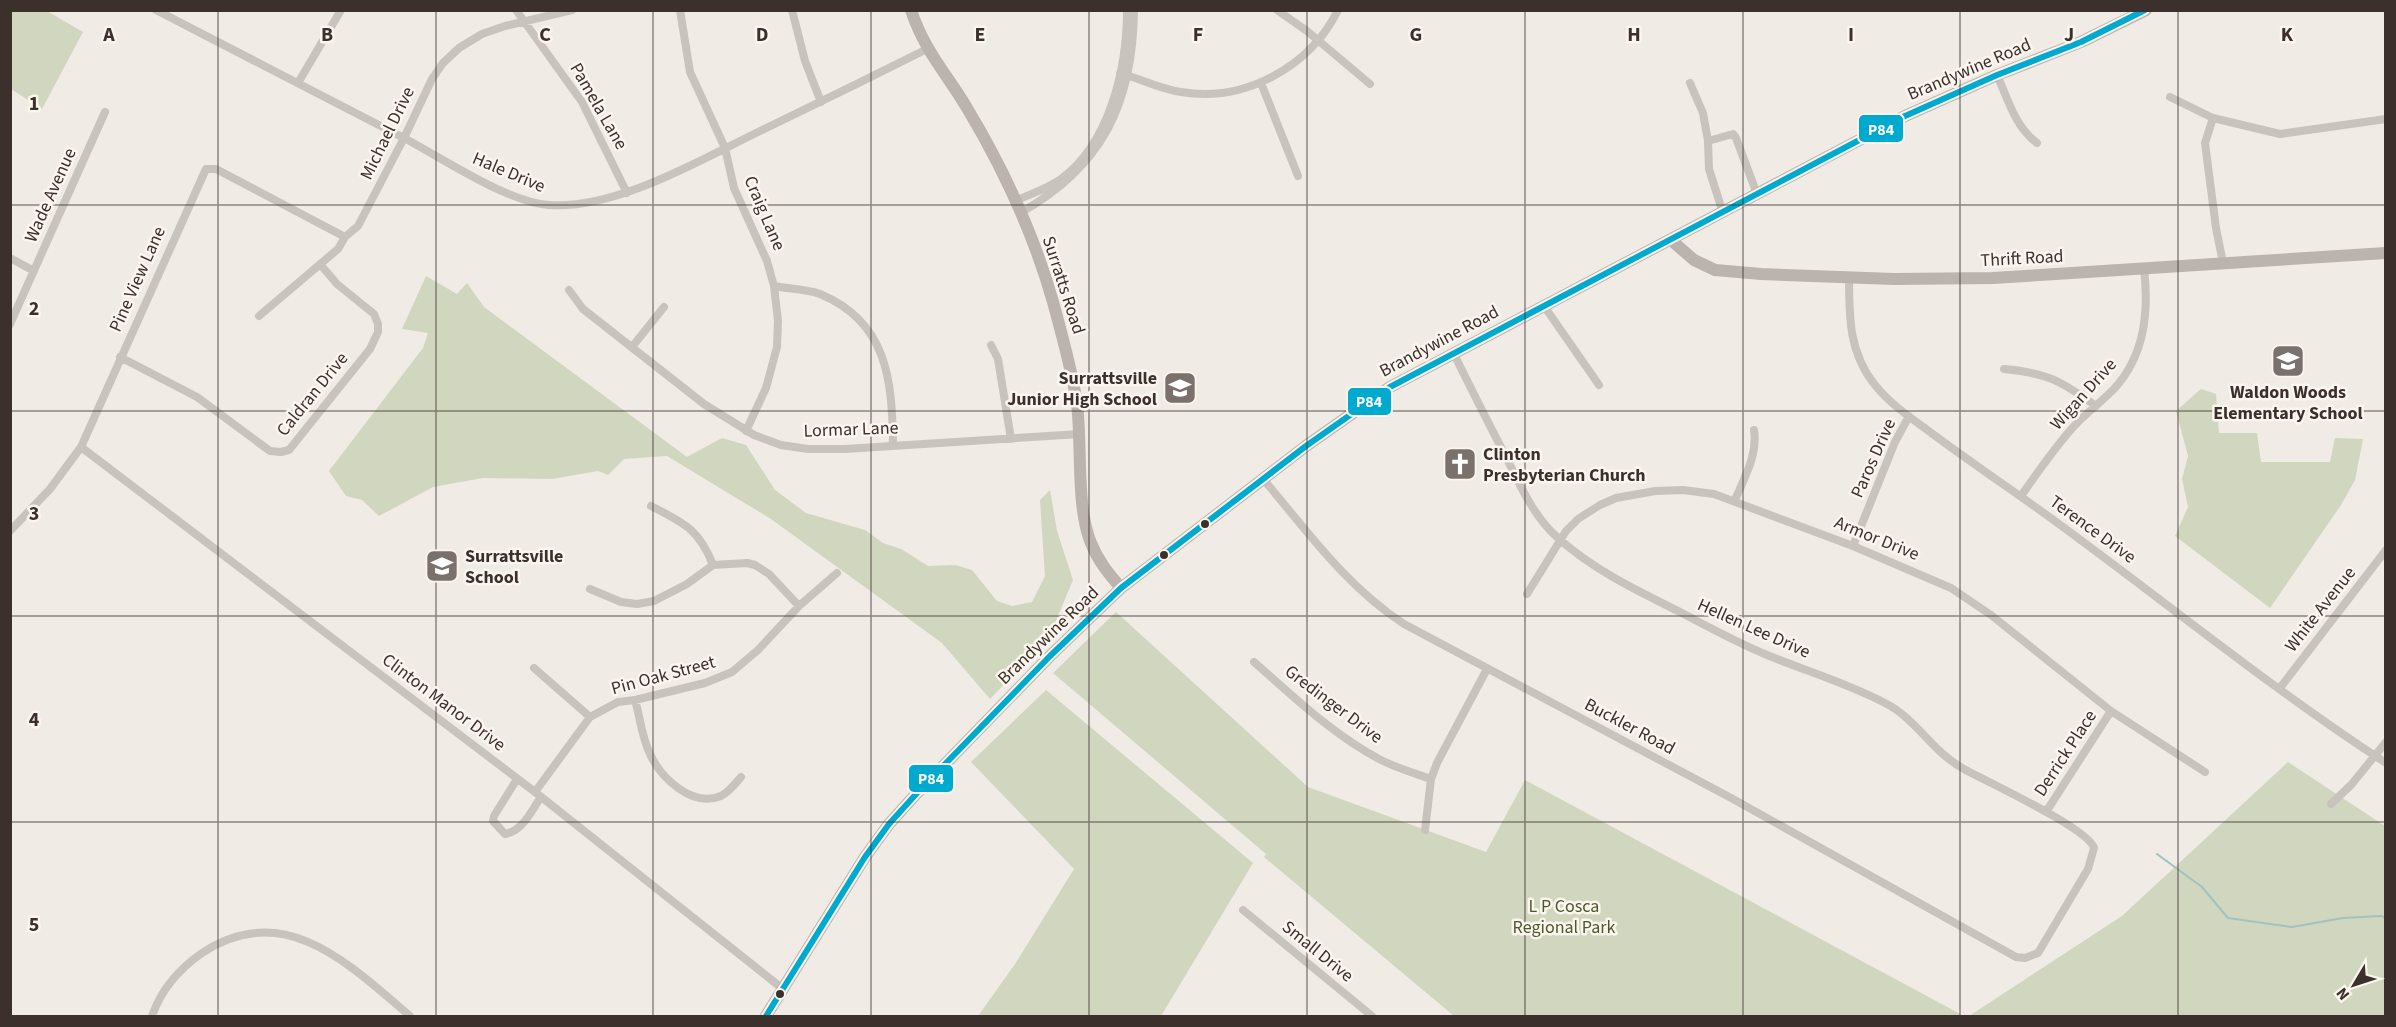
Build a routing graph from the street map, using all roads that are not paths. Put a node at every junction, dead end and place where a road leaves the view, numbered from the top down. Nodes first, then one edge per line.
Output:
1 (156, 10) edge
2 (341, 10) edge
3 (516, 10) edge
4 (572, 10) edge
5 (681, 10) edge
6 (792, 10) edge
7 (910, 10) edge
8 (1126, 10) edge
9 (1134, 10) edge
10 (1276, 10) edge
11 (1338, 10) edge
12 (2146, 10) edge
13 (525, 22) junction
14 (1318, 40) junction
15 (927, 49) junction
16 (1124, 74) junction
17 (1997, 75) junction
18 (1261, 83) junction
19 (1690, 83) dead end
20 (298, 84) junction
21 (1370, 84) dead end
22 (2170, 97) dead end
23 (821, 102) junction
24 (105, 112) dead end
25 (2213, 118) junction
26 (2385, 119) edge
27 (404, 138) junction
28 (1708, 141) junction
29 (2037, 142) dead end
30 (725, 148) junction
31 (1298, 176) dead end
32 (627, 193) junction
33 (1757, 194) junction
34 (1017, 207) junction
35 (1722, 213) junction
36 (345, 237) junction
37 (1671, 240) junction
38 (2385, 253) edge
39 (10, 258) edge
40 (2223, 263) junction
41 (320, 264) junction
42 (2144, 268) junction
43 (34, 271) junction
44 (1849, 277) junction
45 (774, 286) junction
46 (569, 290) dead end
47 (1544, 306) junction
48 (664, 307) dead end
49 (259, 316) dead end
50 (10, 324) edge
51 (991, 345) dead end
52 (632, 347) junction
53 (1454, 354) junction
54 (120, 357) junction
55 (2004, 369) dead end
56 (1599, 385) dead end
57 (2096, 406) junction
58 (1909, 416) junction
59 (1754, 430) dead end
60 (746, 431) junction
61 (1080, 434) junction
62 (1011, 439) junction
63 (893, 444) junction
64 (81, 447) junction
65 (1264, 480) junction
66 (2021, 496) junction
67 (1735, 500) junction
68 (651, 506) dead end
69 (10, 531) edge
70 (1560, 539) junction
71 (1853, 546) junction
72 (2385, 550) edge
73 (713, 565) junction
74 (837, 573) dead end
75 (1121, 588) junction
76 (590, 589) dead end
77 (1527, 594) dead end
78 (799, 606) junction
79 (1254, 662) dead end
80 (534, 668) dead end
81 (1487, 669) junction
82 (2280, 688) junction
83 (635, 700) junction
84 (2111, 711) junction
85 (590, 717) junction
86 (2385, 742) edge
87 (2374, 756) junction
88 (2385, 763) edge
89 (2205, 772) dead end
90 (741, 777) dead end
91 (518, 779) junction
92 (1431, 779) junction
93 (538, 795) junction
94 (2331, 804) dead end
95 (2046, 813) junction
96 (1425, 830) dead end
97 (2088, 869) joint
98 (1243, 910) dead end
99 (783, 989) junction
100 (152, 1017) edge
101 (410, 1017) edge
102 (766, 1017) edge
103 (1372, 1017) edge

1 - 20 street, Hale Drive
2 - 20 street
3 - 13 street, Pamela Lane
4 - 13 street, Michael Drive
5 - 30 street, Craig Lane
6 - 23 street
7 - 15 main road, Surratts Road
8 - 16 street
9 - 16 street
10 - 14 street
11 - 14 street
12 - 17 main road, Brandywine Road
13 - 27 street, Michael Drive
13 - 32 street, Pamela Lane
14 - 18 street
14 - 21 street
15 - 23 street, Hale Drive
15 - 34 main road, Surratts Road
16 - 18 street
16 - 34 street
17 - 29 street
17 - 33 main road, Brandywine Road
18 - 31 street
19 - 28 street
20 - 27 street, Hale Drive
22 - 25 street
23 - 30 street, Hale Drive
24 - 43 street, Wade Avenue
25 - 26 street
25 - 40 street
27 - 32 street, Hale Drive
27 - 36 street, Michael Drive
28 - 33 street
28 - 35 street
30 - 32 street, Hale Drive
30 - 45 street, Craig Lane
33 - 35 main road, Brandywine Road
34 - 61 main road, Surratts Road
35 - 37 main road, Brandywine Road
36 - 41 street, Michael Drive
36 - 54 street, Pine View Lane
37 - 44 main road, Thrift Road
37 - 47 main road, Brandywine Road
38 - 40 main road, Thrift Road
39 - 43 street
40 - 42 main road, Thrift Road
41 - 49 street, Michael Drive
41 - 54 street, Caldran Drive
42 - 44 main road, Thrift Road
42 - 57 street, Wigan Drive
43 - 50 street, Wade Avenue
44 - 58 street, Terence Drive
45 - 60 street, Craig Lane
45 - 63 street
46 - 52 street, Lormar Lane
47 - 53 main road, Brandywine Road
47 - 56 street
48 - 52 street
51 - 62 street
52 - 60 street, Lormar Lane
53 - 65 main road, Brandywine Road
53 - 70 street, Hellen Lee Drive
54 - 64 street, Pine View Lane
55 - 57 street
57 - 66 street, Wigan Drive
58 - 66 street, Terence Drive
58 - 71 street, Paros Drive
59 - 67 street
60 - 63 street, Lormar Lane
61 - 62 street, Lormar Lane
61 - 75 main road, Surratts Road
62 - 63 street, Lormar Lane
64 - 69 street, Pine View Lane
64 - 91 street, Clinton Manor Drive
65 - 75 main road, Brandywine Road
65 - 81 street, Buckler Road
66 - 82 street, Terence Drive
67 - 70 street, Armor Drive
67 - 71 street, Armor Drive
68 - 73 street
70 - 77 street, Armor Drive
70 - 95 street, Hellen Lee Drive
71 - 84 street, Armor Drive
72 - 82 street, White Avenue
73 - 76 street
73 - 78 street
74 - 78 street, Pin Oak Street
75 - 99 main road, Brandywine Road
78 - 83 street, Pin Oak Street
79 - 92 street, Gredinger Drive
80 - 85 street
81 - 92 street
81 - 97 street, Buckler Road
82 - 87 street, Terence Drive
83 - 85 street, Pin Oak Street
83 - 90 street
84 - 89 street, Armor Drive
84 - 95 street, Derrick Place
85 - 93 street, Pin Oak Street
86 - 87 street
87 - 88 street, Terence Drive
87 - 94 street
91 - 93 street, Clinton Manor Drive
91 - 93 street, Pin Oak Street
92 - 96 street
93 - 99 street, Clinton Manor Drive
95 - 97 street, Hellen Lee Drive
98 - 103 street, Small Drive
99 - 102 main road, Brandywine Road
100 - 101 street

